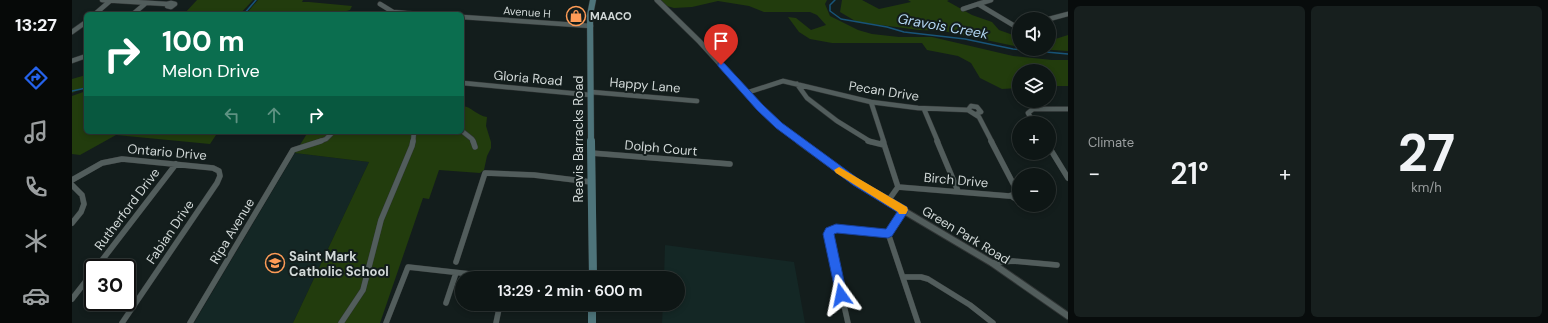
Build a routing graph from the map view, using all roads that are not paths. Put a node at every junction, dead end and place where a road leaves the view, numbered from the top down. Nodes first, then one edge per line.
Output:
1 (102, 0) edge
2 (593, 0) edge
3 (657, 0) edge
4 (990, 0) edge
5 (110, 1) edge
6 (146, 3) junction
7 (168, 4) dead end
8 (380, 4) dead end
9 (978, 4) junction
10 (963, 9) dead end
11 (97, 12) edge
12 (135, 12) edge
13 (393, 12) edge
14 (1068, 14) edge
15 (464, 17) edge
16 (1056, 17) edge
17 (84, 23) edge
18 (1012, 24) edge
19 (590, 26) junction
20 (72, 32) edge
21 (84, 57) edge
22 (72, 61) edge
23 (464, 83) edge
24 (795, 84) junction
25 (746, 93) junction
26 (591, 94) junction
27 (696, 101) dead end
28 (871, 102) junction
29 (924, 109) junction
30 (1068, 109) edge
31 (1030, 116) edge
32 (464, 133) edge
33 (331, 134) edge
34 (414, 134) edge
35 (884, 145) junction
36 (475, 148) dead end
37 (591, 153) junction
38 (1056, 158) edge
39 (176, 164) junction
40 (730, 164) dead end
41 (220, 173) joint
42 (1068, 178) edge
43 (72, 180) edge
44 (591, 182) junction
45 (72, 185) edge
46 (1012, 186) edge
47 (898, 187) junction
48 (958, 191) junction
49 (1012, 193) edge
50 (888, 201) junction
51 (903, 210) junction
52 (72, 223) edge
53 (888, 233) junction
54 (103, 259) edge
55 (456, 262) dead end
56 (992, 263) junction
57 (1057, 265) dead end
58 (593, 271) edge
59 (455, 273) edge
60 (455, 276) edge
61 (904, 277) junction
62 (84, 284) edge
63 (72, 299) edge
64 (446, 303) dead end
65 (499, 311) edge
66 (592, 311) edge
67 (1068, 316) edge
68 (122, 323) edge
69 (190, 323) edge
70 (341, 323) edge
71 (386, 323) edge
72 (496, 323) edge
73 (592, 323) edge
74 (848, 323) edge
75 (918, 323) edge
76 (993, 323) edge

1 - 5 street
2 - 19 main road, Reavis Barracks Road
3 - 25 street, Green Park Road
4 - 9 street
5 - 6 street
5 - 11 street
6 - 7 street
6 - 12 street
8 - 13 street
9 - 10 street
9 - 18 street
14 - 16 street
15 - 19 street, Avenue H
17 - 20 street
19 - 26 main road, Reavis Barracks Road
21 - 22 street
23 - 26 street, Gloria Road
24 - 25 street, Pecan Drive
24 - 28 street, Pecan Drive
24 - 35 street
25 - 50 street, Green Park Road
26 - 27 street, Happy Lane
26 - 37 main road, Reavis Barracks Road
28 - 29 street, Pecan Drive
28 - 35 street
29 - 46 street, Pecan Drive
29 - 48 street
30 - 31 street
32 - 36 street
33 - 69 street, Ripa Avenue
34 - 70 street
35 - 47 street
37 - 40 street, Dolph Court
37 - 44 main road, Reavis Barracks Road
38 - 42 street
39 - 41 street, Ontario Drive
39 - 43 street, Ontario Drive
39 - 54 street, Rutherford Drive
41 - 68 street, Fabian Drive
44 - 55 street
44 - 58 main road, Reavis Barracks Road
45 - 52 street
47 - 48 street, Birch Drive
47 - 50 street
48 - 49 street, Birch Drive
50 - 51 street, Green Park Road
51 - 53 street
51 - 56 street, Green Park Road
53 - 61 street
53 - 74 street
56 - 57 street
56 - 67 street, Green Park Road
59 - 71 street
60 - 64 street
61 - 75 street
61 - 76 street
62 - 63 street
65 - 72 street
66 - 73 main road

